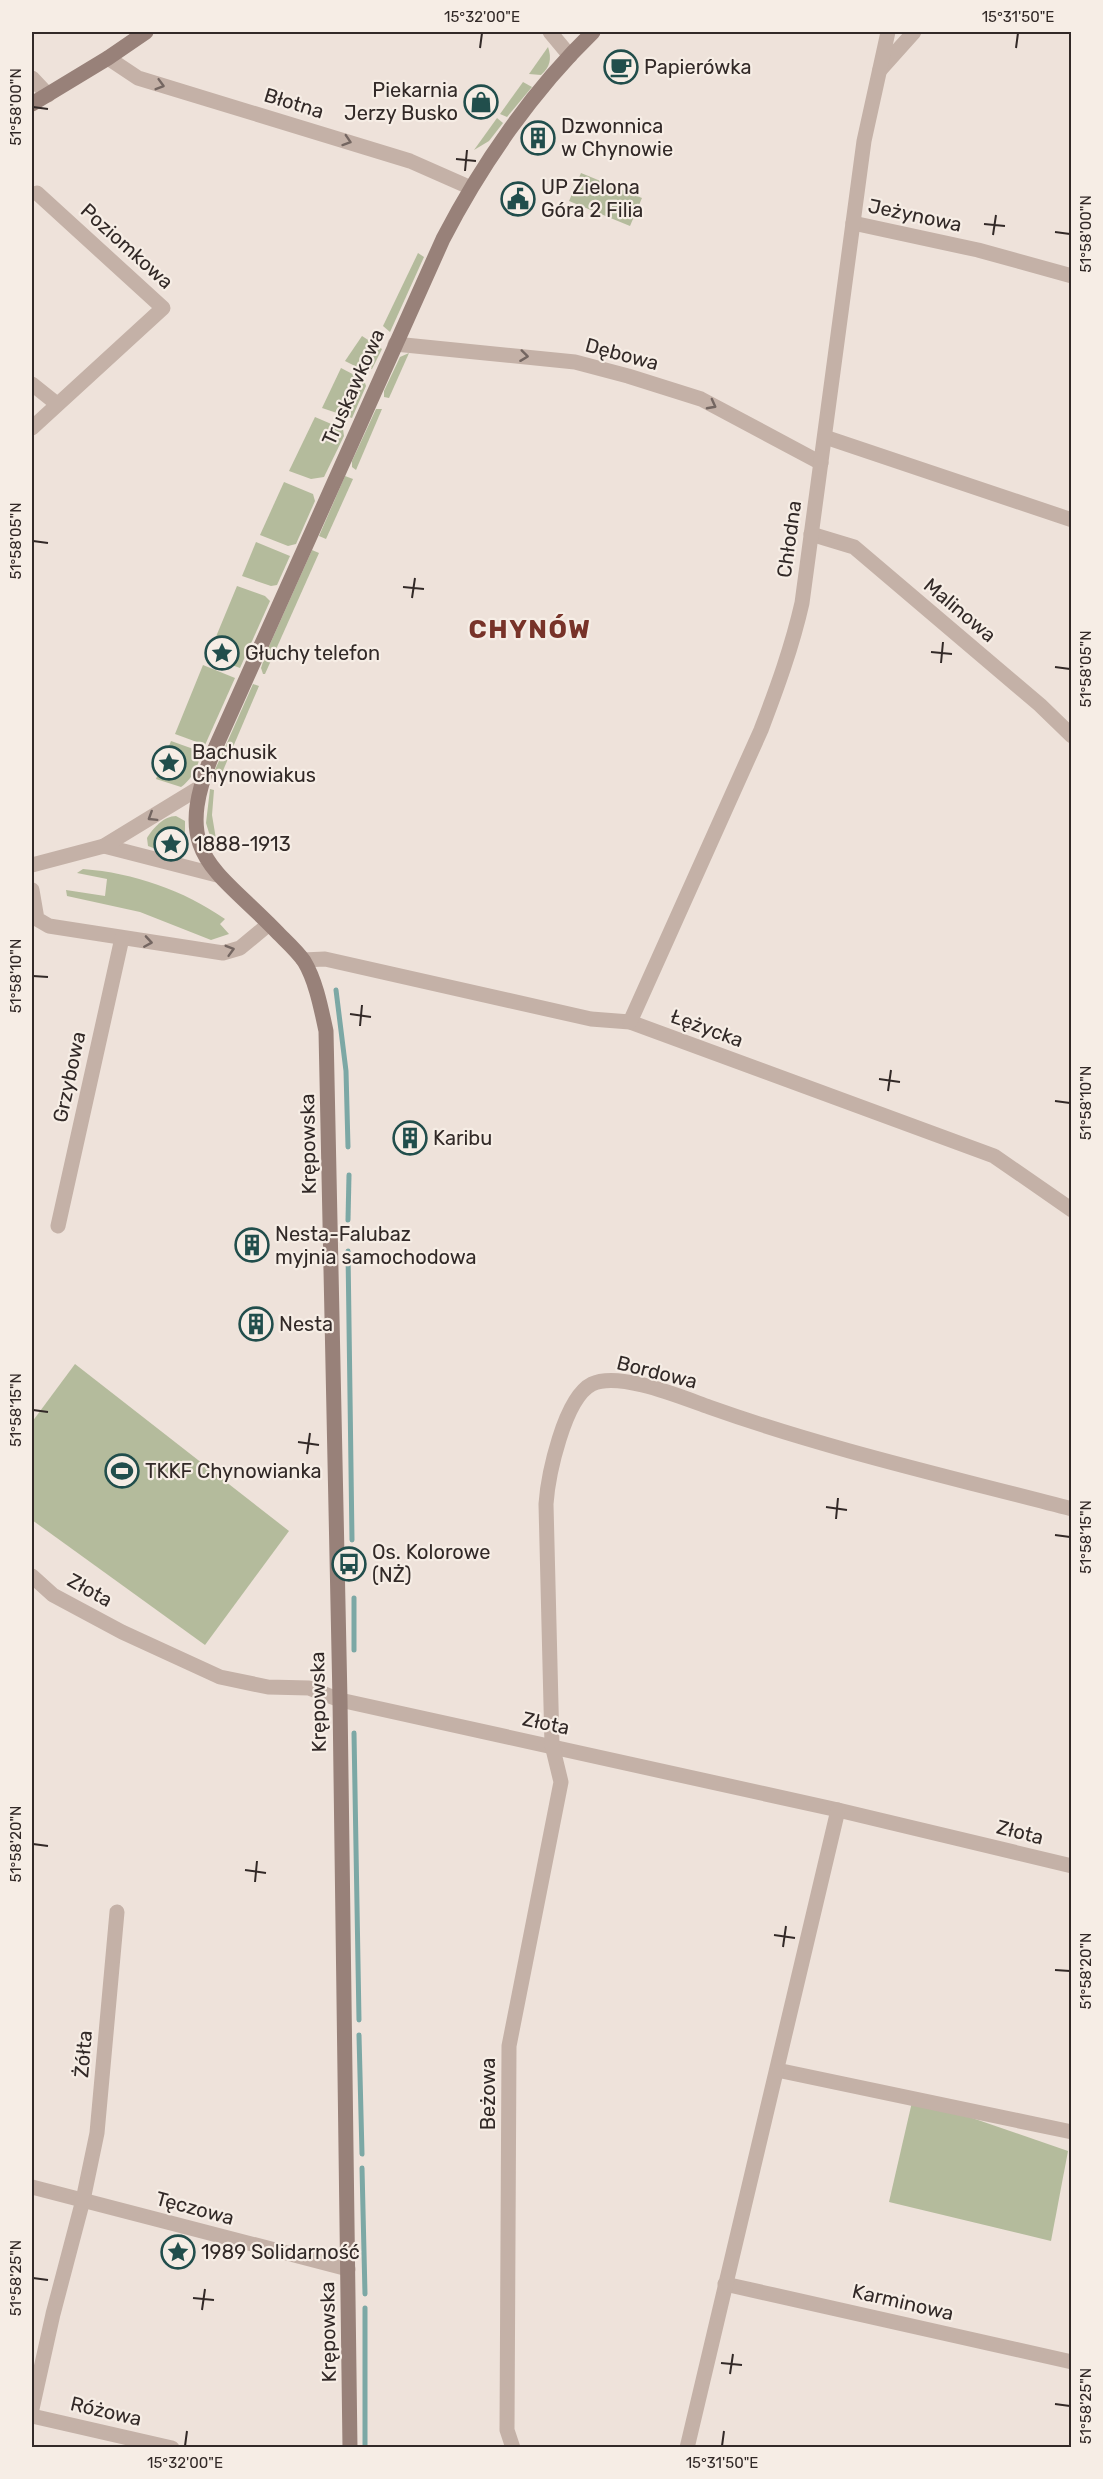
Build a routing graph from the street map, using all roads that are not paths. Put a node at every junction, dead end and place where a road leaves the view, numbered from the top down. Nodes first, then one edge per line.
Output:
1 (146, 32) edge
2 (550, 32) edge
3 (593, 32) edge
4 (888, 32) edge
5 (914, 32) edge
6 (570, 56) junction
7 (108, 58) junction
8 (879, 71) junction
9 (32, 78) edge
10 (48, 95) junction
11 (32, 104) edge
12 (470, 187) junction
13 (37, 193) dead end
14 (853, 223) junction
15 (1071, 276) edge
16 (394, 344) junction
17 (32, 384) edge
18 (57, 404) junction
19 (32, 428) edge
20 (825, 437) junction
21 (821, 463) junction
22 (1071, 520) edge
23 (811, 534) junction
24 (1071, 736) edge
25 (199, 788) junction
26 (104, 846) junction
27 (32, 865) edge
28 (217, 875) junction
29 (32, 890) edge
30 (269, 924) junction
31 (122, 938) junction
32 (303, 960) junction
33 (630, 1022) junction
34 (1071, 1210) edge
35 (58, 1226) dead end
36 (1071, 1509) edge
37 (32, 1576) edge
38 (340, 1700) junction
39 (552, 1745) junction
40 (838, 1810) junction
41 (1071, 1866) edge
42 (117, 1911) dead end
43 (777, 2070) junction
44 (1071, 2132) edge
45 (32, 2187) edge
46 (83, 2200) junction
47 (348, 2269) junction
48 (725, 2284) junction
49 (1071, 2362) edge
50 (32, 2409) edge
51 (32, 2416) edge
52 (172, 2448) edge
53 (350, 2448) edge
54 (513, 2448) edge
55 (687, 2448) edge

1 - 7 street
2 - 6 street
3 - 6 street, Truskawkowa
4 - 8 street, Chłodna
5 - 8 street
6 - 12 street, Truskawkowa
7 - 10 street
7 -> 12 street, Błotna
8 - 14 street, Chłodna
9 - 10 street
10 - 11 street
12 - 16 street, Truskawkowa
13 - 18 street, Poziomkowa
14 - 15 street, Jeżynowa
14 - 20 street, Chłodna
16 -> 21 street, Dębowa
16 - 25 street, Truskawkowa
17 - 18 street
18 - 19 street, Poziomkowa
20 - 21 street, Chłodna
20 - 22 street
21 - 23 street, Chłodna
23 - 24 street, Malinowa
23 - 33 street, Chłodna
25 -> 26 street
25 - 28 street, Truskawkowa
26 - 27 street
26 - 28 street, Truskawkowa
28 - 30 street, Truskawkowa
29 - 31 street
31 -> 30 street
30 - 32 street, Truskawkowa
31 - 35 street, Grzybowa
32 - 33 street, Łężycka
32 - 38 street, Krępowska
33 - 34 street, Łężycka
36 - 39 street, Bordowa
37 - 38 street, Złota
38 - 39 street, Złota
38 - 47 street, Krępowska
39 - 40 street, Złota
39 - 54 street, Beżowa
40 - 41 street, Złota
40 - 43 street
42 - 46 street, Żółta
43 - 44 street
43 - 48 street
45 - 46 street, Tęczowa
46 - 47 street, Tęczowa
46 - 50 street, Żółta
47 - 53 street, Krępowska
48 - 49 street, Karminowa
48 - 55 street
51 - 52 street, Różowa

